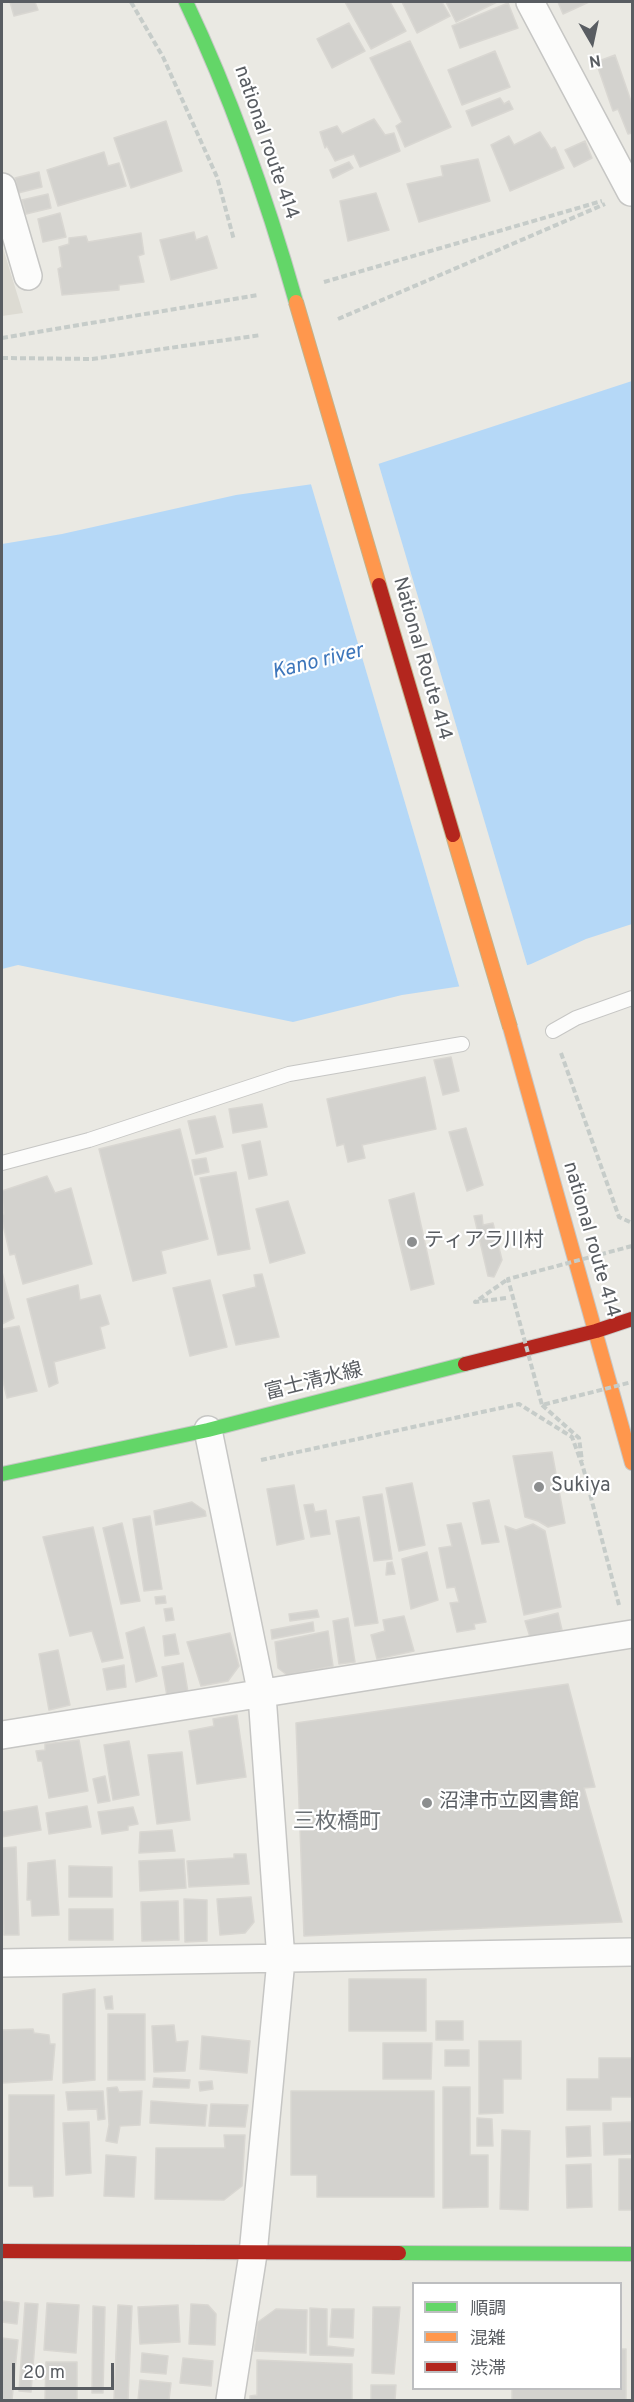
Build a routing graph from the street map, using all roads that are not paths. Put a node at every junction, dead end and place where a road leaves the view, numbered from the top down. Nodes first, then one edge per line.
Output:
1 (186, 2) edge
2 (530, 2) edge
3 (2, 187) edge
4 (631, 192) road end
5 (28, 276) dead end
6 (296, 302) joint
7 (633, 998) edge
8 (510, 1027) joint
9 (553, 1031) road end
10 (462, 1044) dead end
11 (2, 1163) edge
12 (633, 1319) edge
13 (596, 1332) junction
14 (208, 1430) junction
15 (633, 1463) edge
16 (2, 1474) edge
17 (630, 1634) edge
18 (262, 1695) junction
19 (2, 1735) edge
20 (633, 1952) edge
21 (281, 1960) junction
22 (2, 1963) edge
23 (2, 2251) edge
24 (253, 2254) junction
25 (633, 2254) edge
26 (230, 2400) edge

1 - 6 main road, national route 414
2 - 4 street
3 - 5 street
6 - 8 main road, National Route 414, bridge
7 - 9 lane
8 - 13 main road, national route 414
10 - 11 lane
12 - 13 main road, 富士清水線
13 - 14 main road, 富士清水線
13 - 15 main road, national route 414
14 - 16 main road, 富士清水線
14 - 18 street
17 - 18 street
18 - 19 street
18 - 21 street
20 - 21 street
21 - 22 street
21 - 24 street
23 - 24 main road
24 - 25 main road
24 - 26 street

